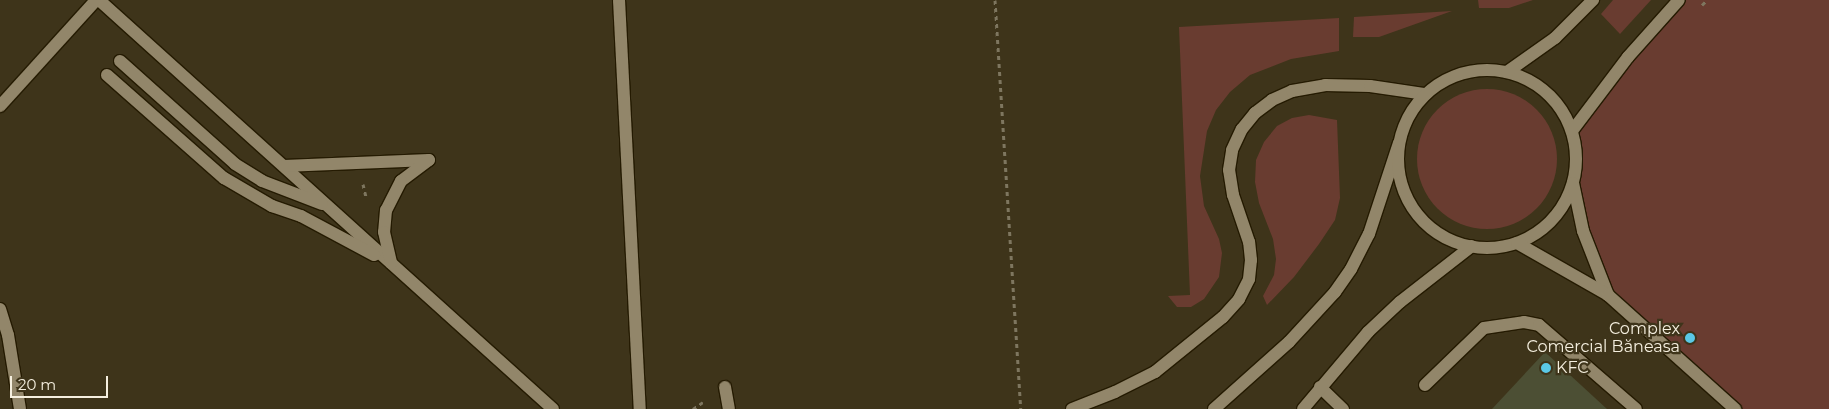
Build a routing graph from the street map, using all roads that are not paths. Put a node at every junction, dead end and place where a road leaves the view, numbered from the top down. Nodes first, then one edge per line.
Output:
1 (98, 0) edge
2 (619, 0) edge
3 (1593, 0) edge
4 (1679, 0) edge
5 (120, 61) dead end
6 (1507, 72) junction
7 (107, 75) dead end
8 (1425, 94) junction
9 (0, 106) edge
10 (1572, 131) junction
11 (1399, 143) junction
12 (284, 166) junction
13 (1573, 183) junction
14 (329, 207) junction
15 (1517, 243) junction
16 (1472, 246) junction
17 (391, 263) junction
18 (1608, 295) junction
19 (0, 309) edge
20 (1425, 385) dead end
21 (725, 387) dead end
22 (1320, 387) junction
23 (20, 409) edge
24 (553, 409) edge
25 (640, 409) edge
26 (729, 409) edge
27 (1072, 409) edge
28 (1214, 409) edge
29 (1303, 409) edge
30 (1343, 409) edge
31 (1636, 409) edge
32 (1735, 409) edge

1 - 9 street
1 - 12 street
2 - 25 street
3 - 6 street
4 - 10 street
5 - 14 street
6 - 8 street
6 - 10 street
7 - 17 street
8 - 11 street
8 - 27 street
10 - 13 street
11 - 16 street
11 - 28 street
12 - 14 street
12 - 17 street
13 - 15 street
13 - 18 street
14 - 17 street
15 - 16 street
15 - 18 street
16 - 22 street
17 - 24 street
18 - 32 street
19 - 23 street
20 - 31 street
21 - 26 street
22 - 29 street
22 - 30 street

